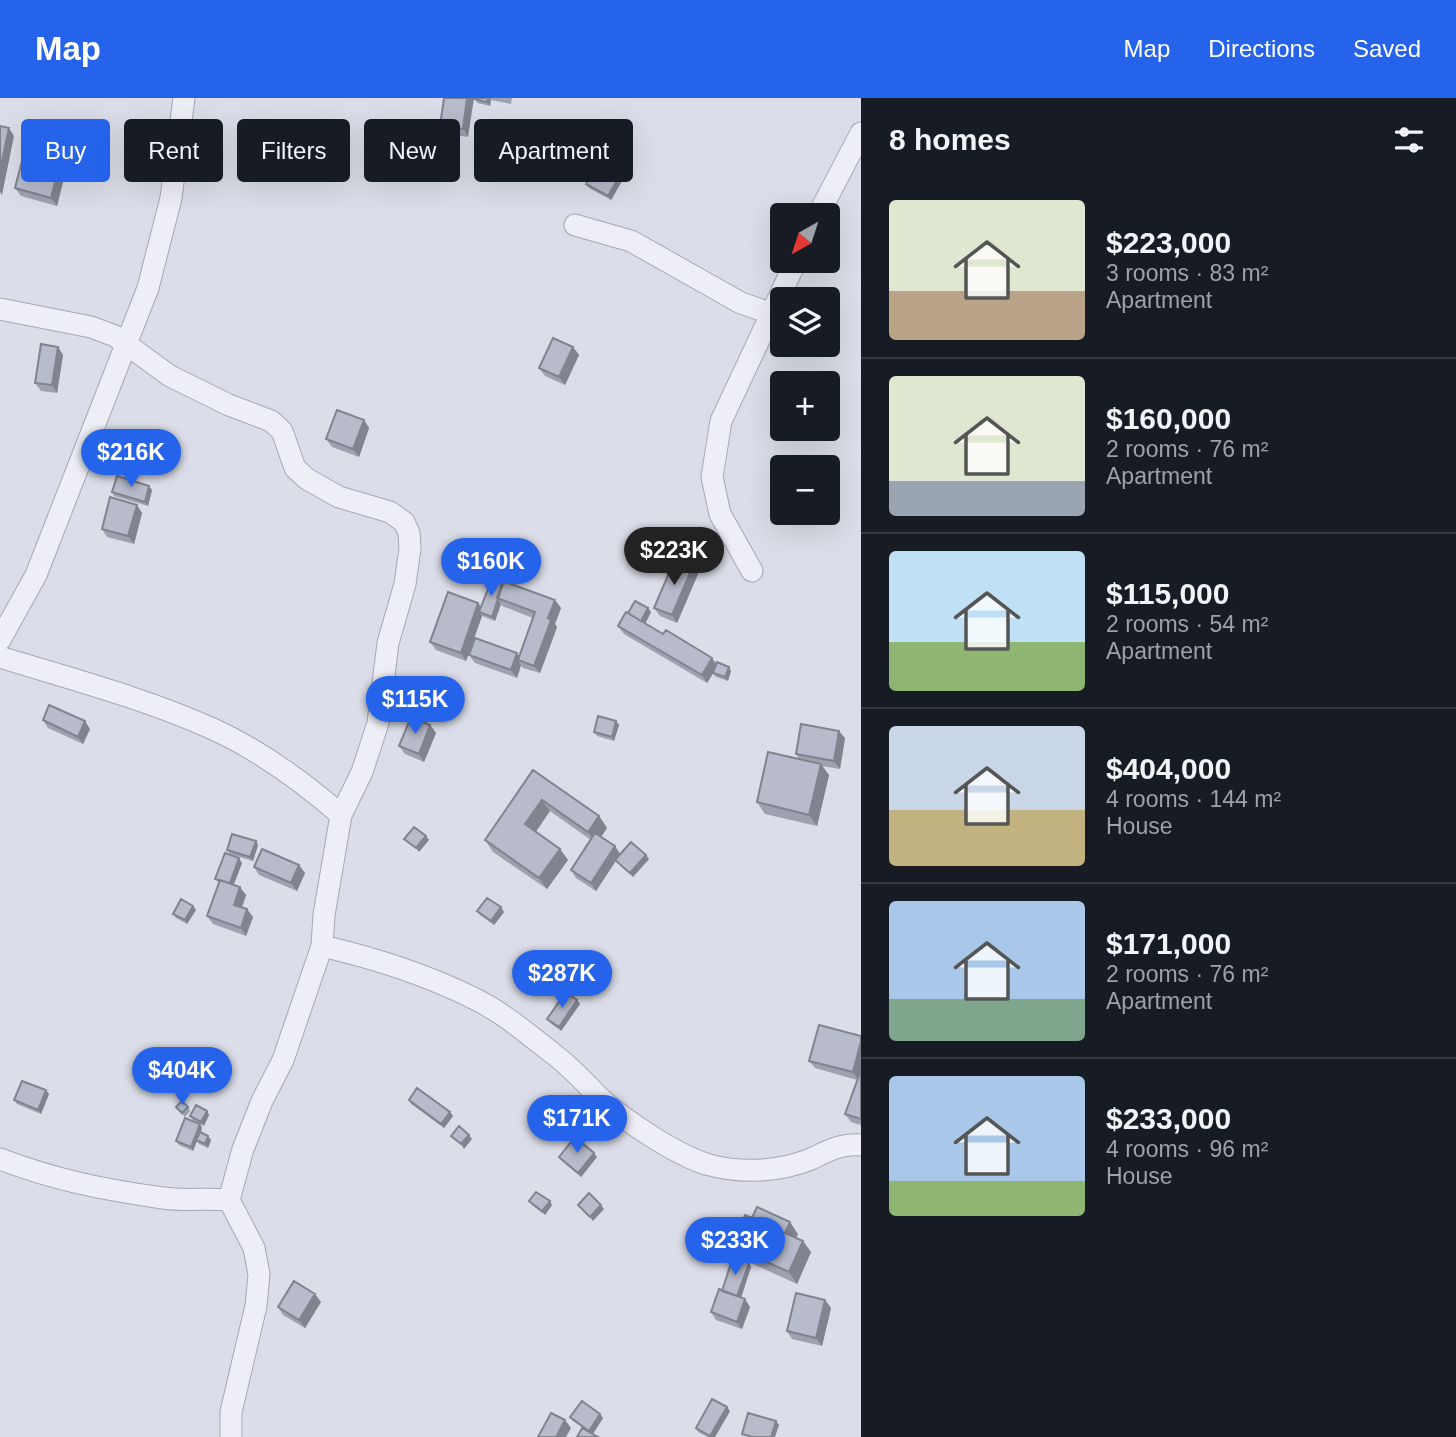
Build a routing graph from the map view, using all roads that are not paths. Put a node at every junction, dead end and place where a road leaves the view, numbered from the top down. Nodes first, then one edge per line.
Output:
1 (184, 98) edge
2 (861, 133) edge
3 (824, 203) edge
4 (575, 225) dead end
5 (0, 309) edge
6 (770, 313) joint
7 (127, 346) junction
8 (752, 571) dead end
9 (0, 640) edge
10 (0, 657) edge
11 (341, 815) junction
12 (322, 946) junction
13 (861, 1146) edge
14 (0, 1159) edge
15 (229, 1200) junction
16 (231, 1437) edge

1 - 7 street
2 - 3 street
4 - 6 street
5 - 7 street
6 - 8 street
7 - 9 street
7 - 11 street
10 - 11 street
11 - 12 street
12 - 13 street
12 - 15 street
14 - 15 street
15 - 16 street

